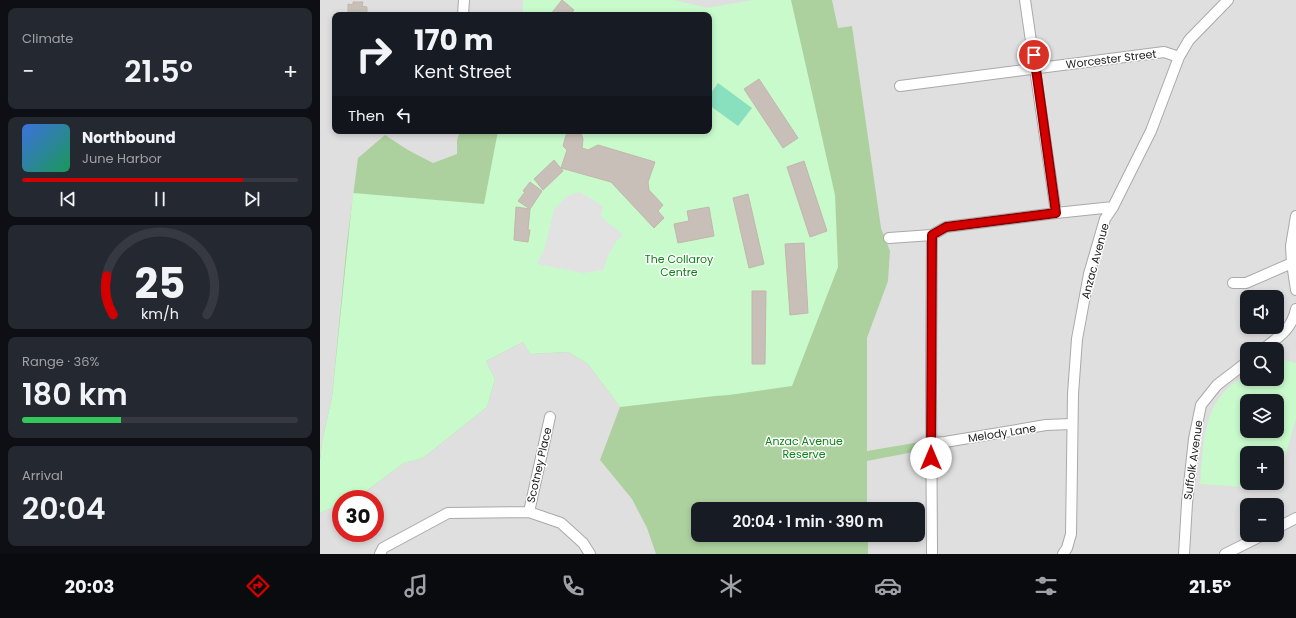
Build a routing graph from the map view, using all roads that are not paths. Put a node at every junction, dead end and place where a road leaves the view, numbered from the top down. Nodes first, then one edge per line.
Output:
1 (464, 0) edge
2 (1025, 0) edge
3 (1228, 0) edge
4 (463, 12) edge
5 (1180, 57) junction
6 (1036, 69) junction
7 (900, 86) dead end
8 (1113, 207) junction
9 (1056, 213) junction
10 (1296, 216) edge
11 (932, 235) junction
12 (889, 238) dead end
13 (1292, 263) junction
14 (1233, 283) dead end
15 (1296, 290) edge
16 (1296, 308) edge
17 (1272, 342) edge
18 (1240, 367) edge
19 (550, 417) dead end
20 (1072, 424) junction
21 (931, 443) junction
22 (529, 512) junction
23 (1296, 518) edge
24 (1284, 524) edge
25 (1249, 542) edge
26 (380, 554) edge
27 (590, 554) edge
28 (932, 554) edge
29 (1063, 554) edge
30 (1184, 554) edge
31 (1225, 554) edge

1 - 4 street
2 - 6 street
3 - 5 street, Anzac Avenue
5 - 6 street, Worcester Street
5 - 8 street, Anzac Avenue
6 - 7 street, Worcester Street
6 - 9 street
8 - 9 street
8 - 20 street, Anzac Avenue
9 - 11 street
10 - 13 street
11 - 12 street
11 - 21 street
13 - 14 street
13 - 15 street
16 - 17 street
18 - 30 street, Suffolk Avenue
19 - 22 street, Scotney Place
20 - 21 street, Melody Lane
20 - 29 street, Anzac Avenue
21 - 28 street
22 - 26 street
22 - 27 street
23 - 24 street
25 - 31 street

